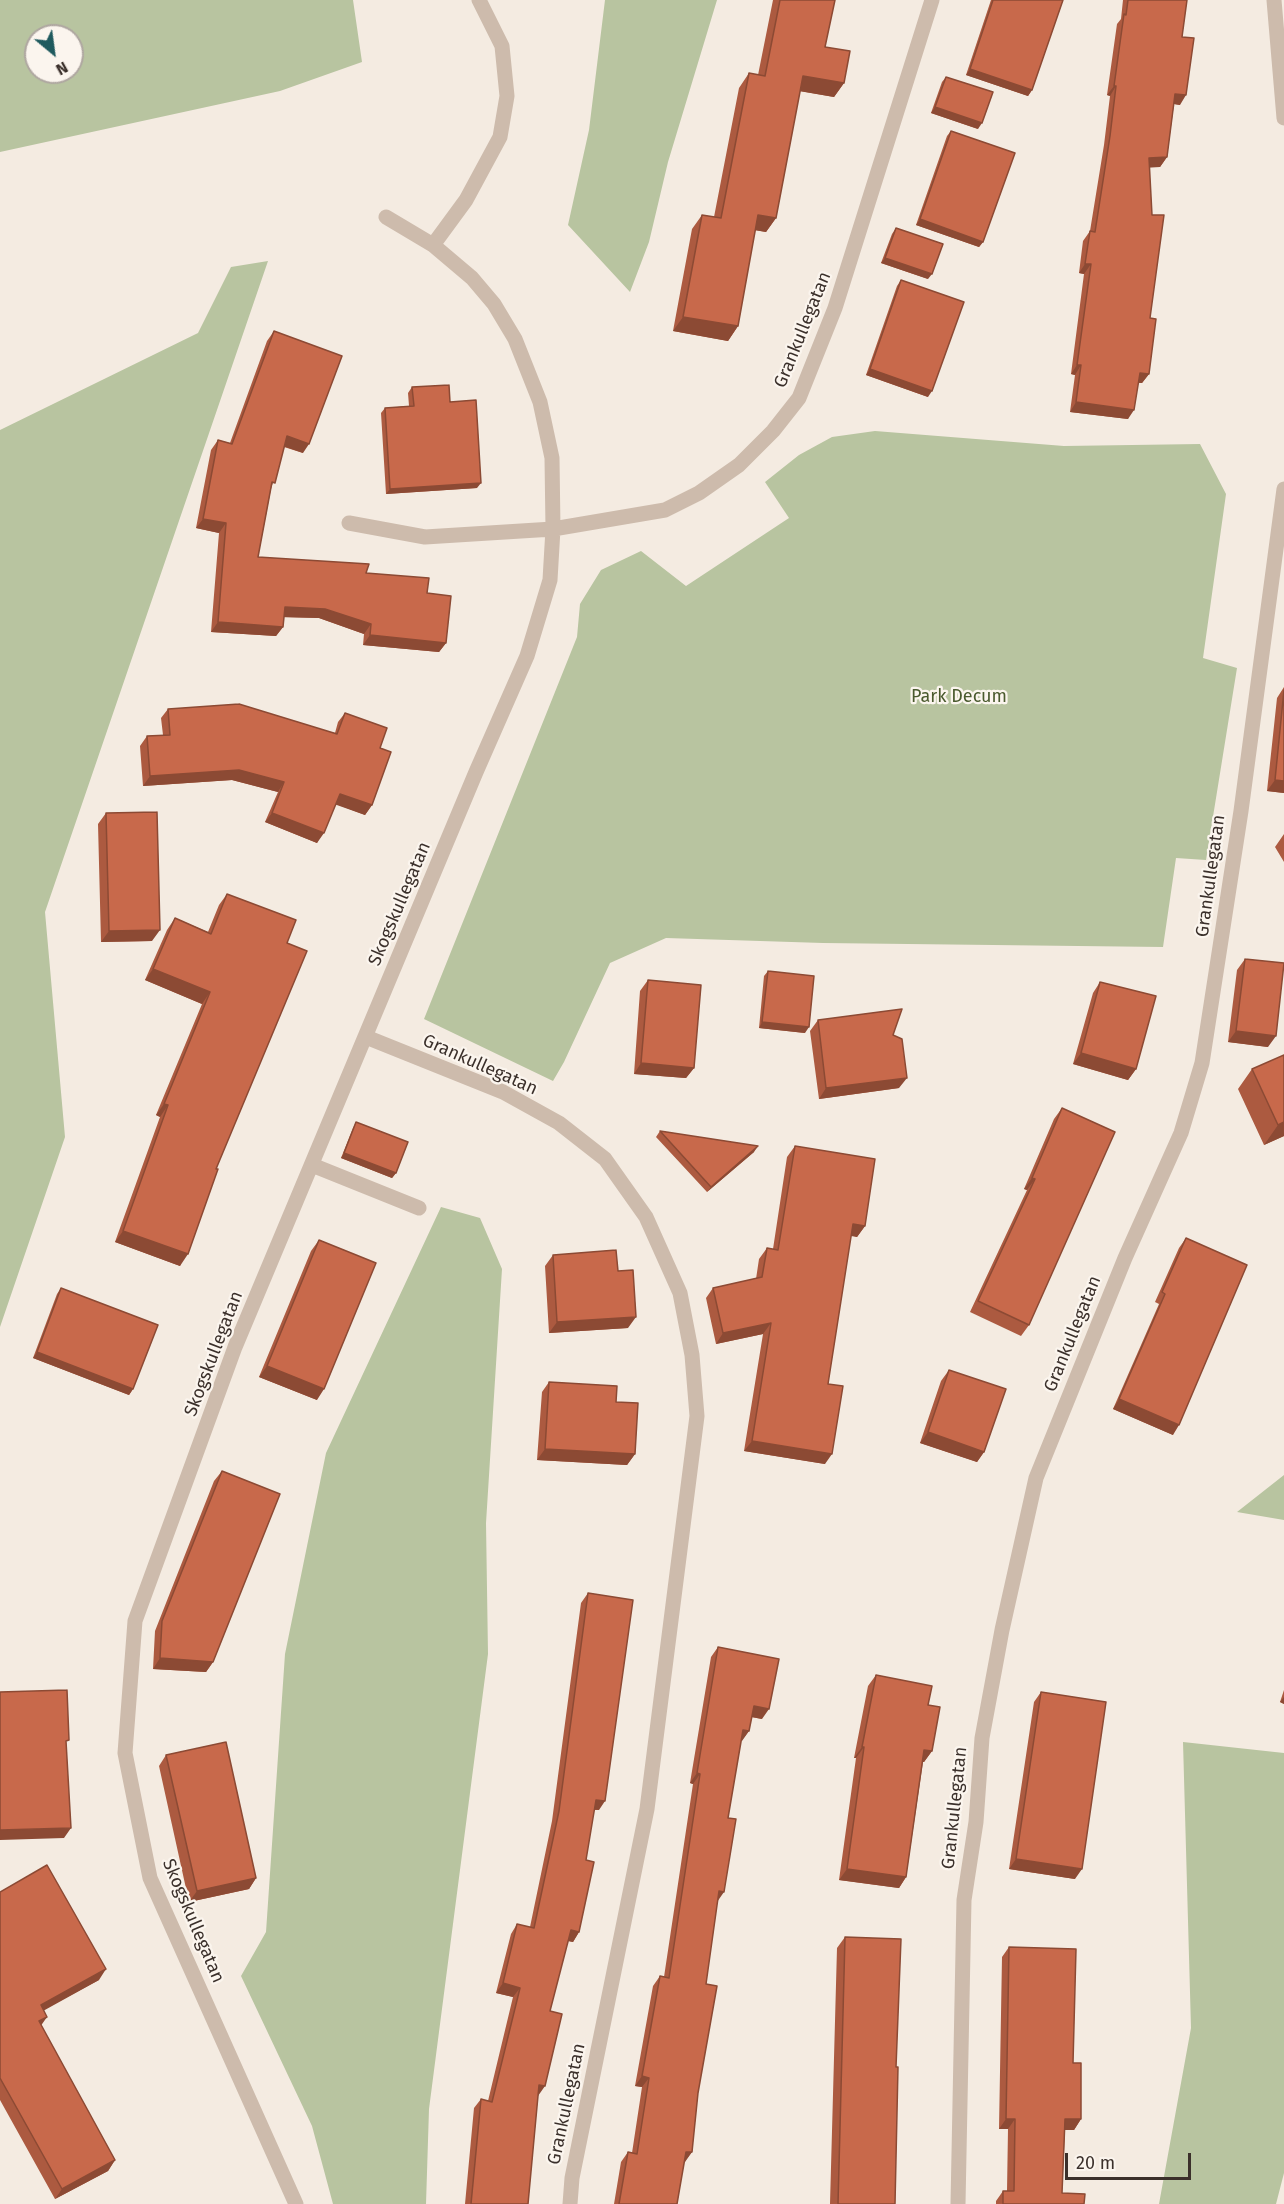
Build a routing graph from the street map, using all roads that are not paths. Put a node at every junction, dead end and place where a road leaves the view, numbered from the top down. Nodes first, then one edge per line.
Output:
1 (479, 0) edge
2 (932, 0) edge
3 (1274, 0) edge
4 (1284, 118) edge
5 (386, 217) dead end
6 (433, 245) junction
7 (1284, 489) edge
8 (349, 523) dead end
9 (553, 529) junction
10 (366, 1037) junction
11 (312, 1165) junction
12 (419, 1209) dead end
13 (296, 2204) edge
14 (570, 2204) edge
15 (958, 2204) edge

1 - 6 street
2 - 9 street, Grankullegatan
3 - 4 street
5 - 6 street, Skogskullegatan
6 - 9 street, Skogskullegatan
7 - 15 street, Grankullegatan
8 - 9 street
9 - 10 street, Skogskullegatan
10 - 11 street, Skogskullegatan
10 - 14 street, Grankullegatan
11 - 12 street
11 - 13 street, Skogskullegatan

